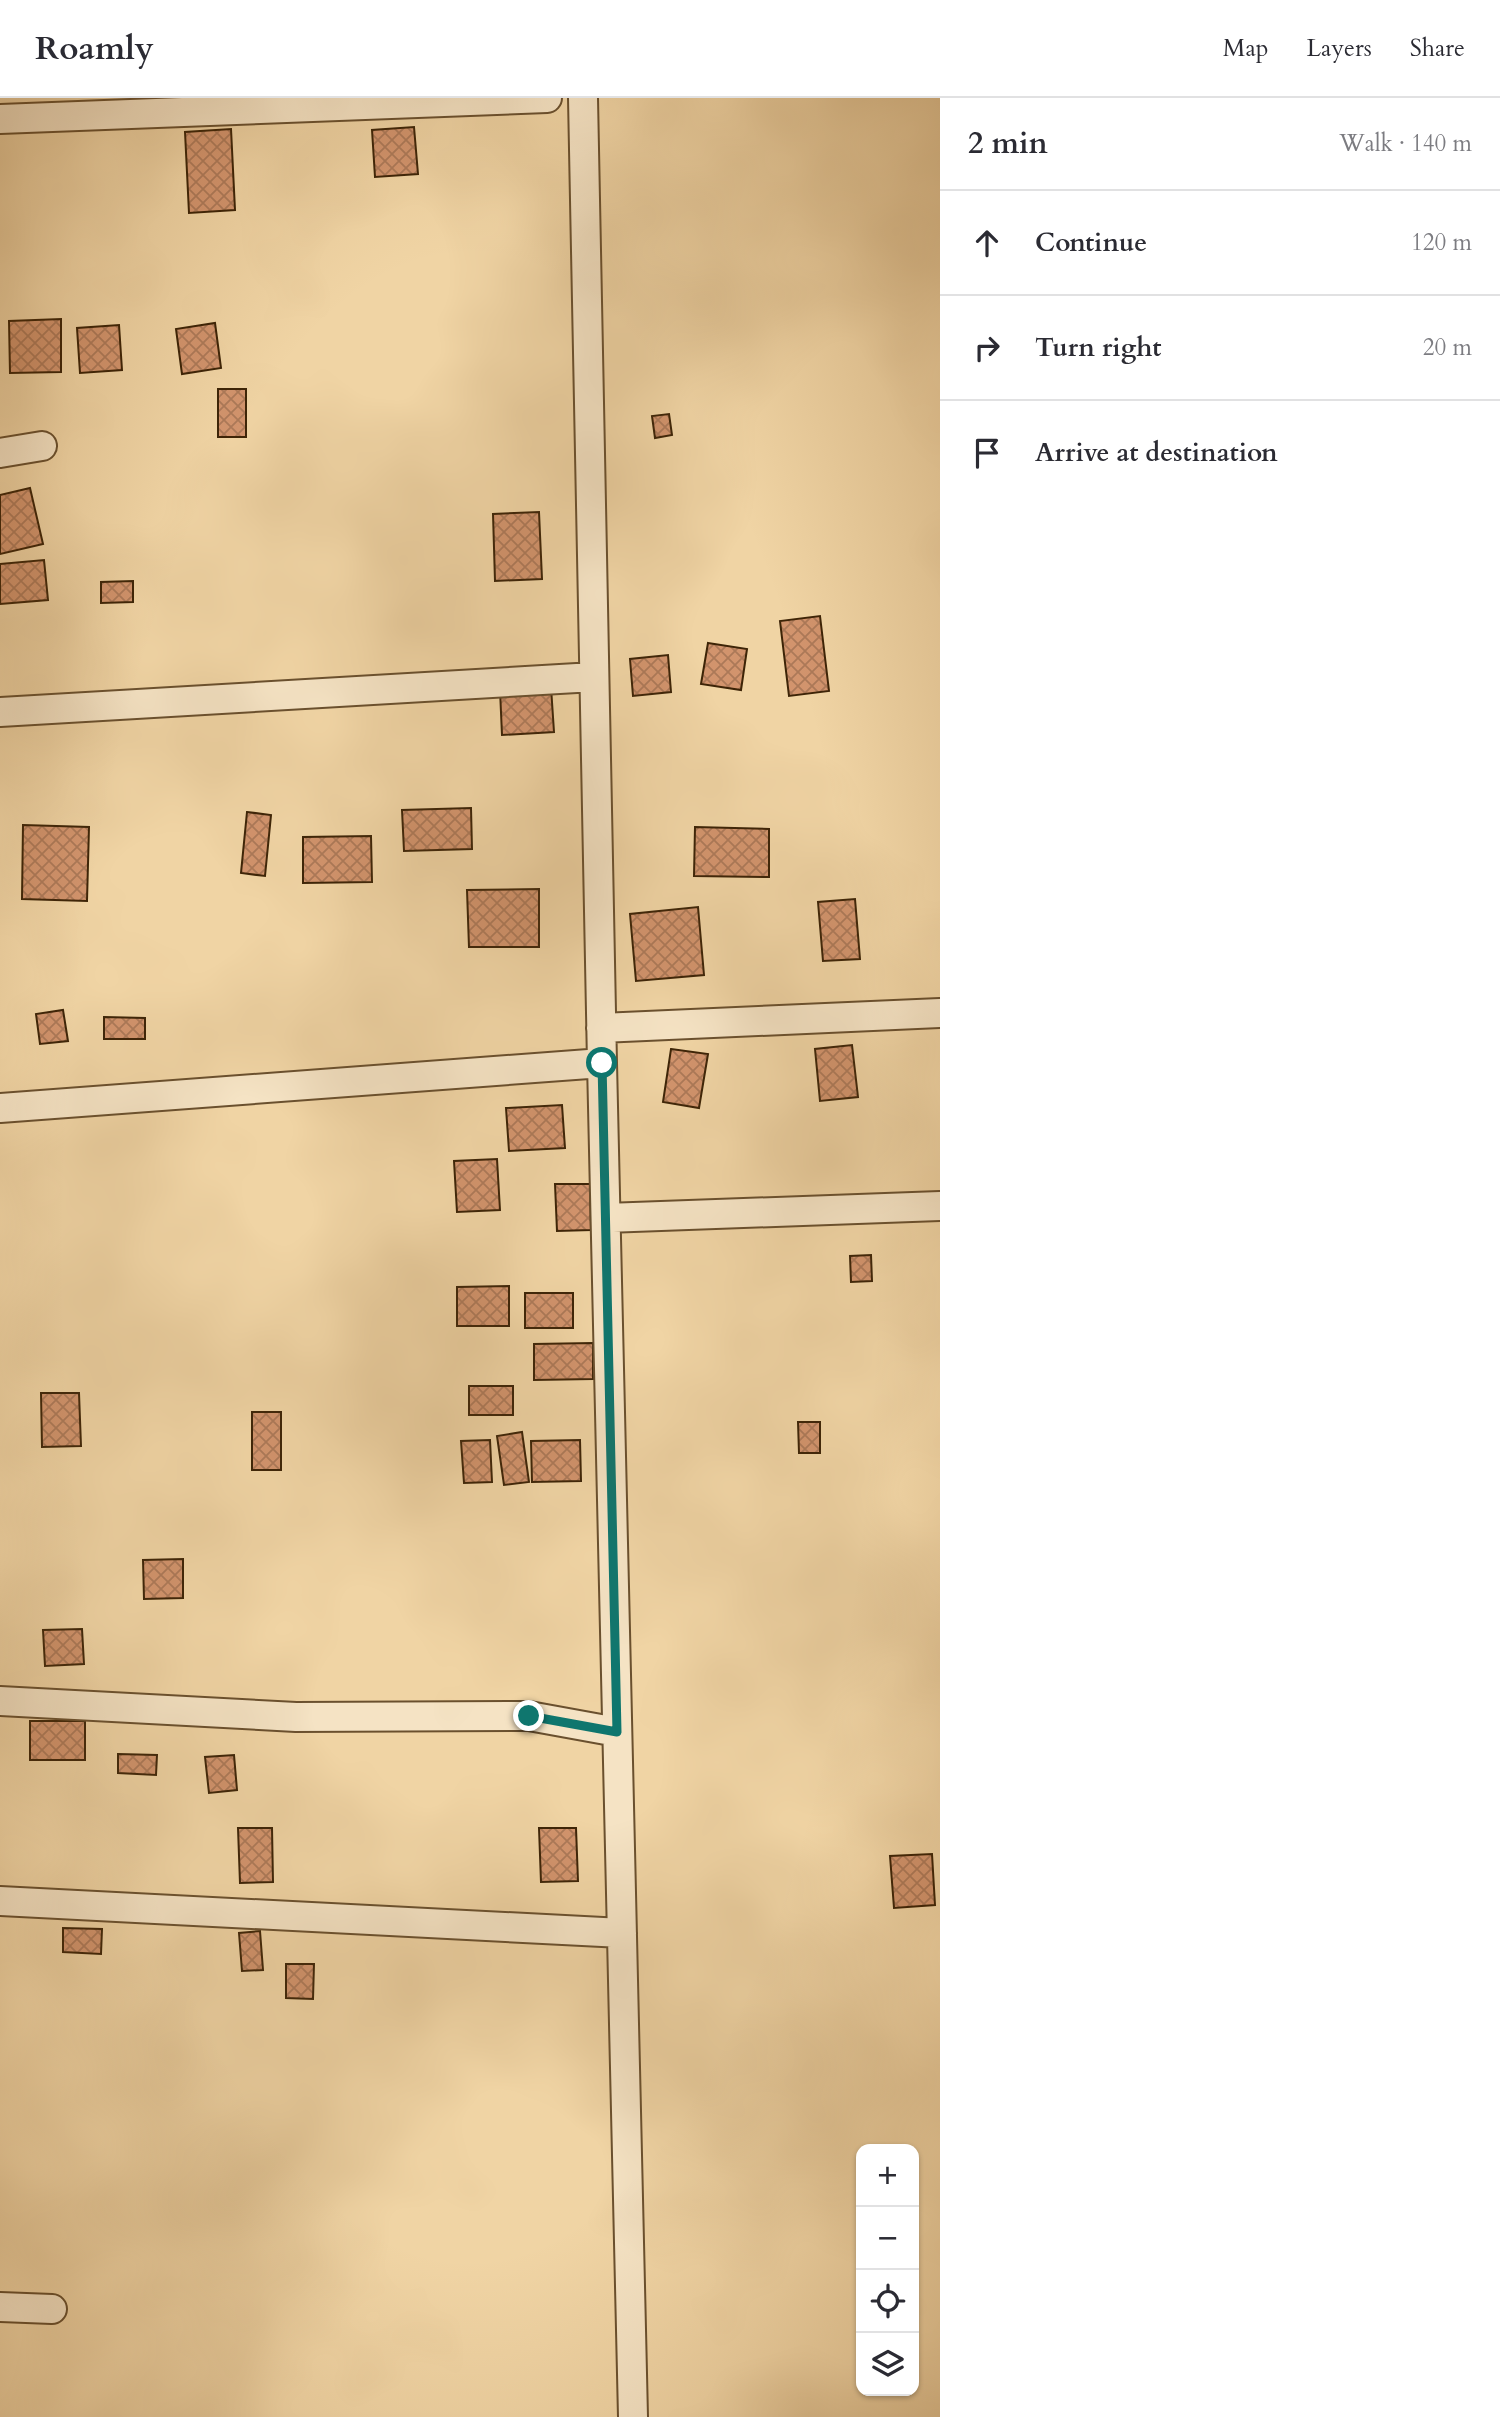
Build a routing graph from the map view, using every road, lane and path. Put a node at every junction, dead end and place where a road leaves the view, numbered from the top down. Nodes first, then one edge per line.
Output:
1 (547, 98) edge
2 (583, 98) edge
3 (0, 119) edge
4 (42, 446) dead end
5 (0, 453) edge
6 (594, 677) junction
7 (0, 712) edge
8 (940, 1013) edge
9 (601, 1028) junction
10 (602, 1063) junction
11 (0, 1108) edge
12 (940, 1206) edge
13 (606, 1218) junction
14 (0, 1701) edge
15 (617, 1732) junction
16 (0, 1900) edge
17 (622, 1933) junction
18 (0, 2307) edge
19 (52, 2309) dead end
20 (633, 2417) edge

1 - 3 street
2 - 6 street
4 - 5 street
6 - 7 street
6 - 9 street
8 - 9 street
9 - 10 street
10 - 11 street
10 - 13 street
12 - 13 street
13 - 15 street
14 - 15 street
15 - 17 street
16 - 17 street
17 - 20 street
18 - 19 street

